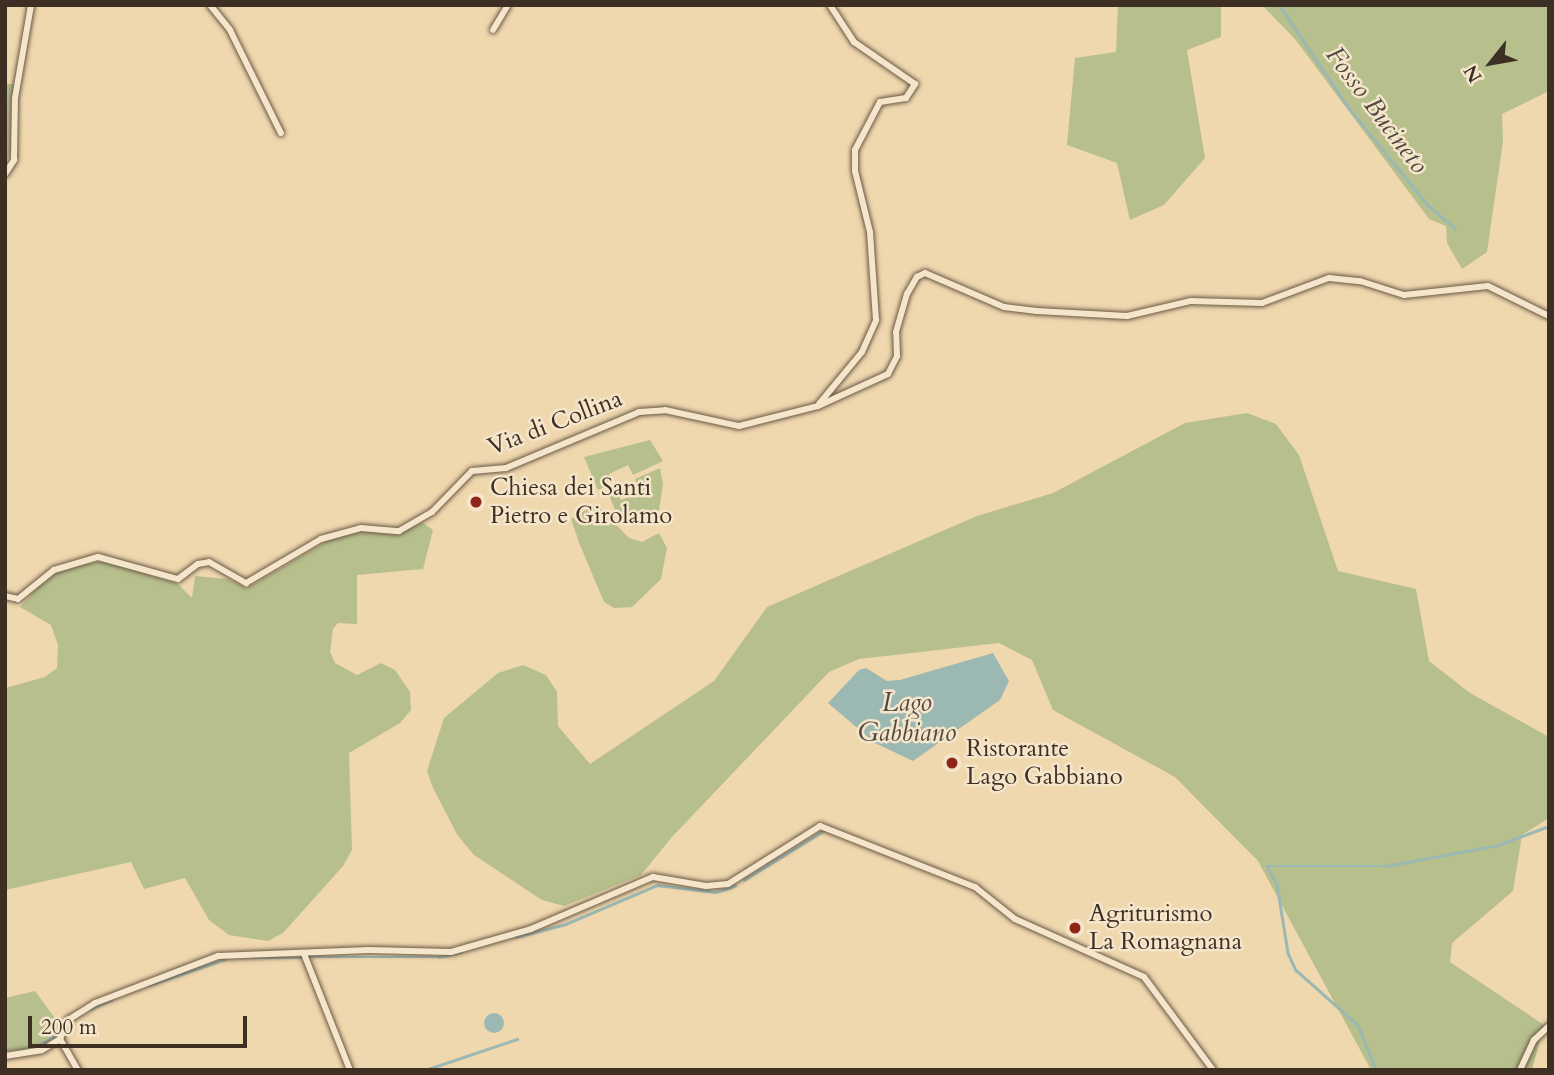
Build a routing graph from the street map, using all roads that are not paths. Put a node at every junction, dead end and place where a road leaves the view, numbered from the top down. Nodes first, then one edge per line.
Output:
1 (31, 5) edge
2 (209, 5) edge
3 (508, 5) edge
4 (830, 5) edge
5 (494, 30) dead end
6 (281, 133) dead end
7 (5, 174) edge
8 (1549, 316) edge
9 (818, 406) junction
10 (5, 596) edge
11 (304, 954) junction
12 (1549, 1026) edge
13 (60, 1039) junction
14 (5, 1056) edge
15 (78, 1070) edge
16 (351, 1070) edge
17 (1213, 1070) edge
18 (1520, 1070) edge

1 - 7 street
2 - 6 street
3 - 5 street
4 - 9 street
8 - 9 street, Via di Collina
9 - 10 street, Via di Collina
11 - 13 street
11 - 16 street
11 - 17 street
12 - 18 street
13 - 14 street
13 - 15 street

